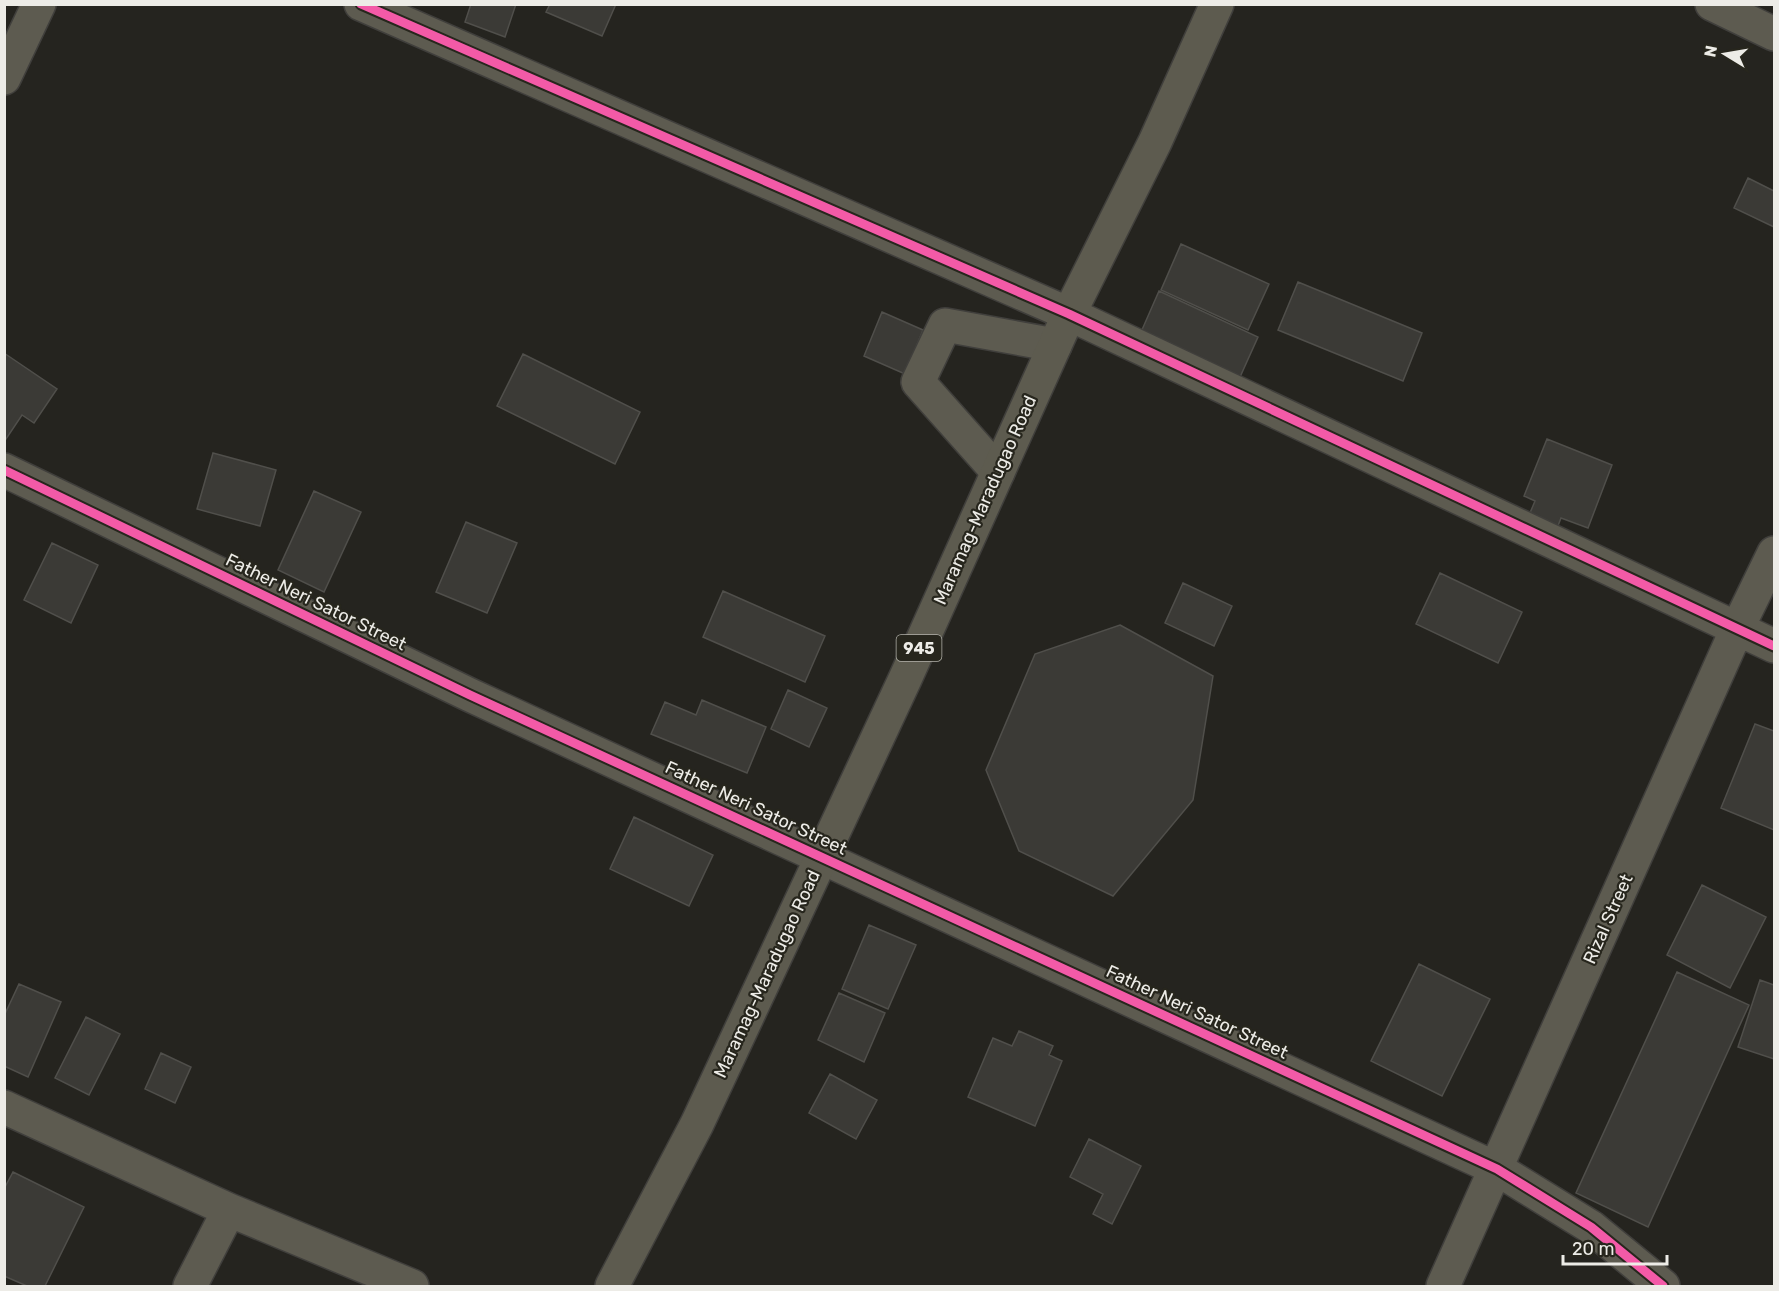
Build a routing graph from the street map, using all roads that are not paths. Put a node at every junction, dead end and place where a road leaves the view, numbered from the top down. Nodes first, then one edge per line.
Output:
1 (39, 4) edge
2 (360, 4) edge
3 (1217, 4) edge
4 (1712, 4) edge
5 (1774, 34) edge
6 (4, 78) edge
7 (1069, 314) junction
8 (1055, 345) junction
9 (4, 470) edge
10 (998, 472) junction
11 (1774, 553) edge
12 (1737, 629) junction
13 (1774, 646) edge
14 (822, 857) junction
15 (4, 1107) edge
16 (1497, 1169) junction
17 (229, 1210) junction
18 (190, 1287) edge
19 (412, 1287) edge
20 (612, 1287) edge
21 (1443, 1287) edge
22 (1663, 1287) edge

1 - 6 street
2 - 7 street
3 - 7 main road, Maramag-Maradugao Road / 945
4 - 5 street
7 - 8 main road, Maramag-Maradugao Road / 945
7 - 12 street
8 - 10 main road, Maramag-Maradugao Road / 945
8 - 10 street
9 - 14 street, Father Neri Sator Street
10 - 14 main road, Maramag-Maradugao Road / 945
11 - 12 street, Rizal Street
12 - 13 street
12 - 16 street, Rizal Street
14 - 16 street, Father Neri Sator Street
14 - 20 main road, Maramag-Maradugao Road / 945
15 - 17 street
16 - 21 street, Rizal Street
16 - 22 street, Father Neri Sator Street
17 - 18 street
17 - 19 street

